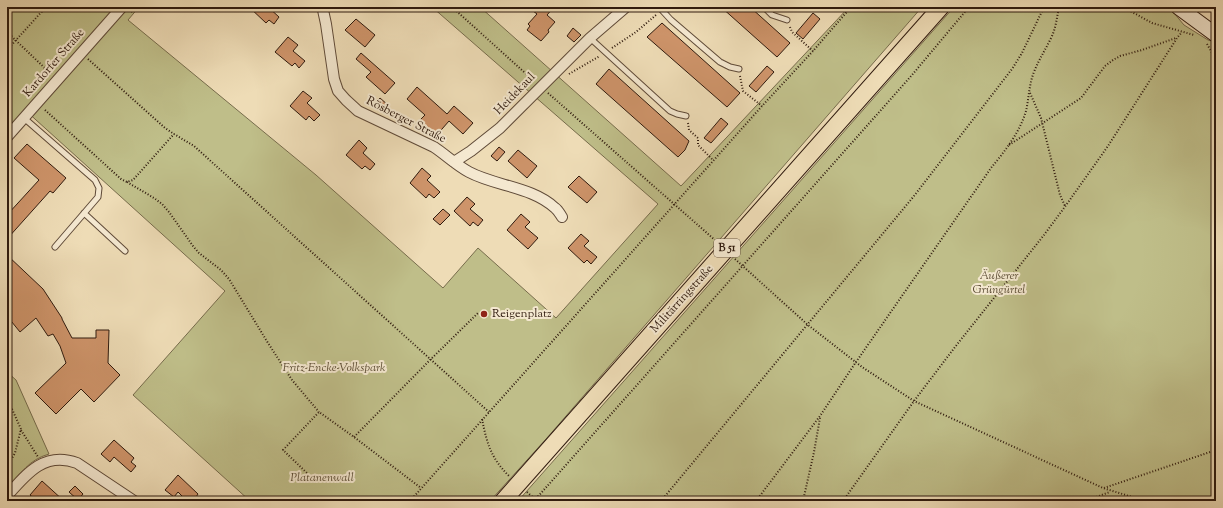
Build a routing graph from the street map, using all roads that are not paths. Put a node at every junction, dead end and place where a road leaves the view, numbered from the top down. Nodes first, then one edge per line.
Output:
1 (122, 7) edge
2 (322, 7) edge
3 (626, 7) edge
4 (659, 7) edge
5 (764, 7) edge
6 (940, 7) edge
7 (1178, 7) edge
8 (787, 20) road end
9 (590, 38) junction
10 (1211, 38) edge
11 (739, 69) road end
12 (686, 116) road end
13 (24, 118) junction
14 (7, 137) edge
15 (454, 162) junction
16 (84, 213) junction
17 (562, 217) dead end
18 (55, 247) dead end
19 (125, 251) dead end
20 (7, 496) edge
21 (134, 501) edge
22 (503, 501) edge

1 - 13 street, Kardorfer Straße
2 - 15 street, Rösberger Straße
3 - 9 street, Heidekaul
4 - 11 lane
5 - 8 lane
6 - 22 main road, Militärringstraße / B 51
7 - 10 street
9 - 12 lane
9 - 15 street, Heidekaul
13 - 14 street, Kardorfer Straße
13 - 16 lane
15 - 17 street, Rösberger Straße
16 - 18 lane
16 - 19 lane
20 - 21 street

